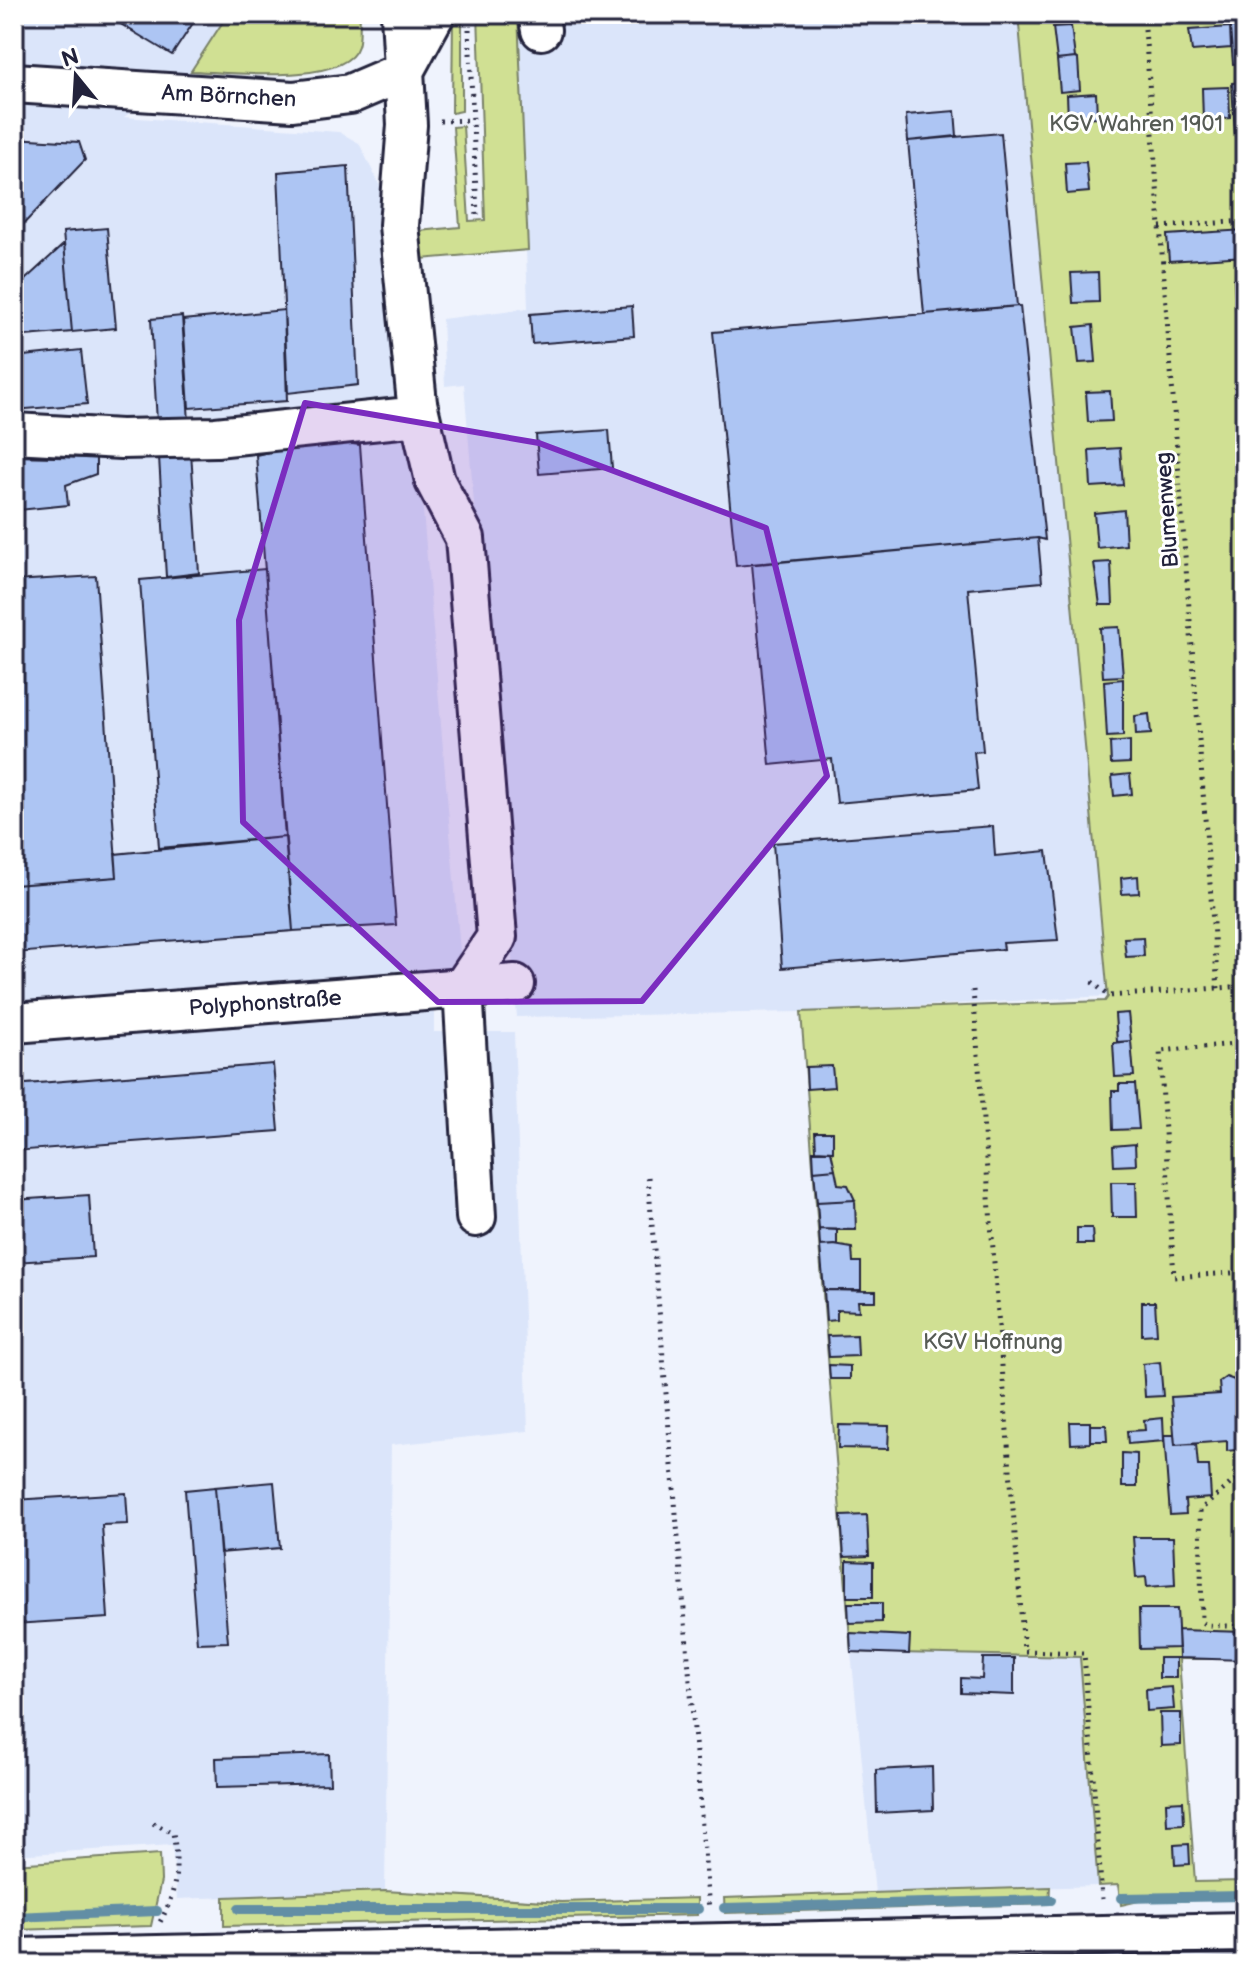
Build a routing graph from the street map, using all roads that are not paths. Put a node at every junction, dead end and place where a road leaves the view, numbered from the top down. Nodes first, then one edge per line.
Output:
1 (401, 14) edge
2 (435, 14) edge
3 (404, 71) junction
4 (14, 83) edge
5 (419, 416) junction
6 (14, 433) edge
7 (515, 984) dead end
8 (463, 987) junction
9 (14, 1023) edge
10 (476, 1217) dead end
11 (1219, 1943) edge
12 (543, 1956) edge
13 (14, 1958) edge
14 (380, 1958) edge

1 - 3 street
2 - 3 street
3 - 4 street, Am Börnchen
3 - 5 street
5 - 6 street
5 - 8 street
7 - 8 street, Polyphonstraße
8 - 9 street, Polyphonstraße
8 - 10 street
11 - 12 street
12 - 14 street
13 - 14 street

